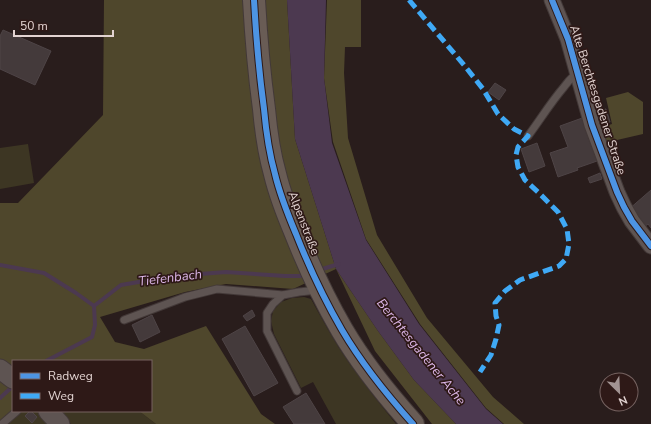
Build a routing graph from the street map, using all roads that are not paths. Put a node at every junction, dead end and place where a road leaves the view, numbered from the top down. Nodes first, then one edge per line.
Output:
1 (254, 0) edge
2 (552, 0) edge
3 (577, 74) junction
4 (528, 136) dead end
5 (651, 246) edge
6 (319, 287) junction
7 (283, 295) junction
8 (124, 320) dead end
9 (297, 391) dead end
10 (16, 412) edge
11 (49, 412) edge
12 (2, 424) edge
13 (60, 424) edge
14 (413, 424) edge

1 - 6 main road, Alpenstraße
2 - 3 street, Alte Berchtesgadener Straße
3 - 4 lane
3 - 5 street, Alte Berchtesgadener Straße
6 - 7 lane
6 - 14 main road, Alpenstraße
7 - 8 lane
7 - 9 lane
10 - 12 lane
11 - 13 street

